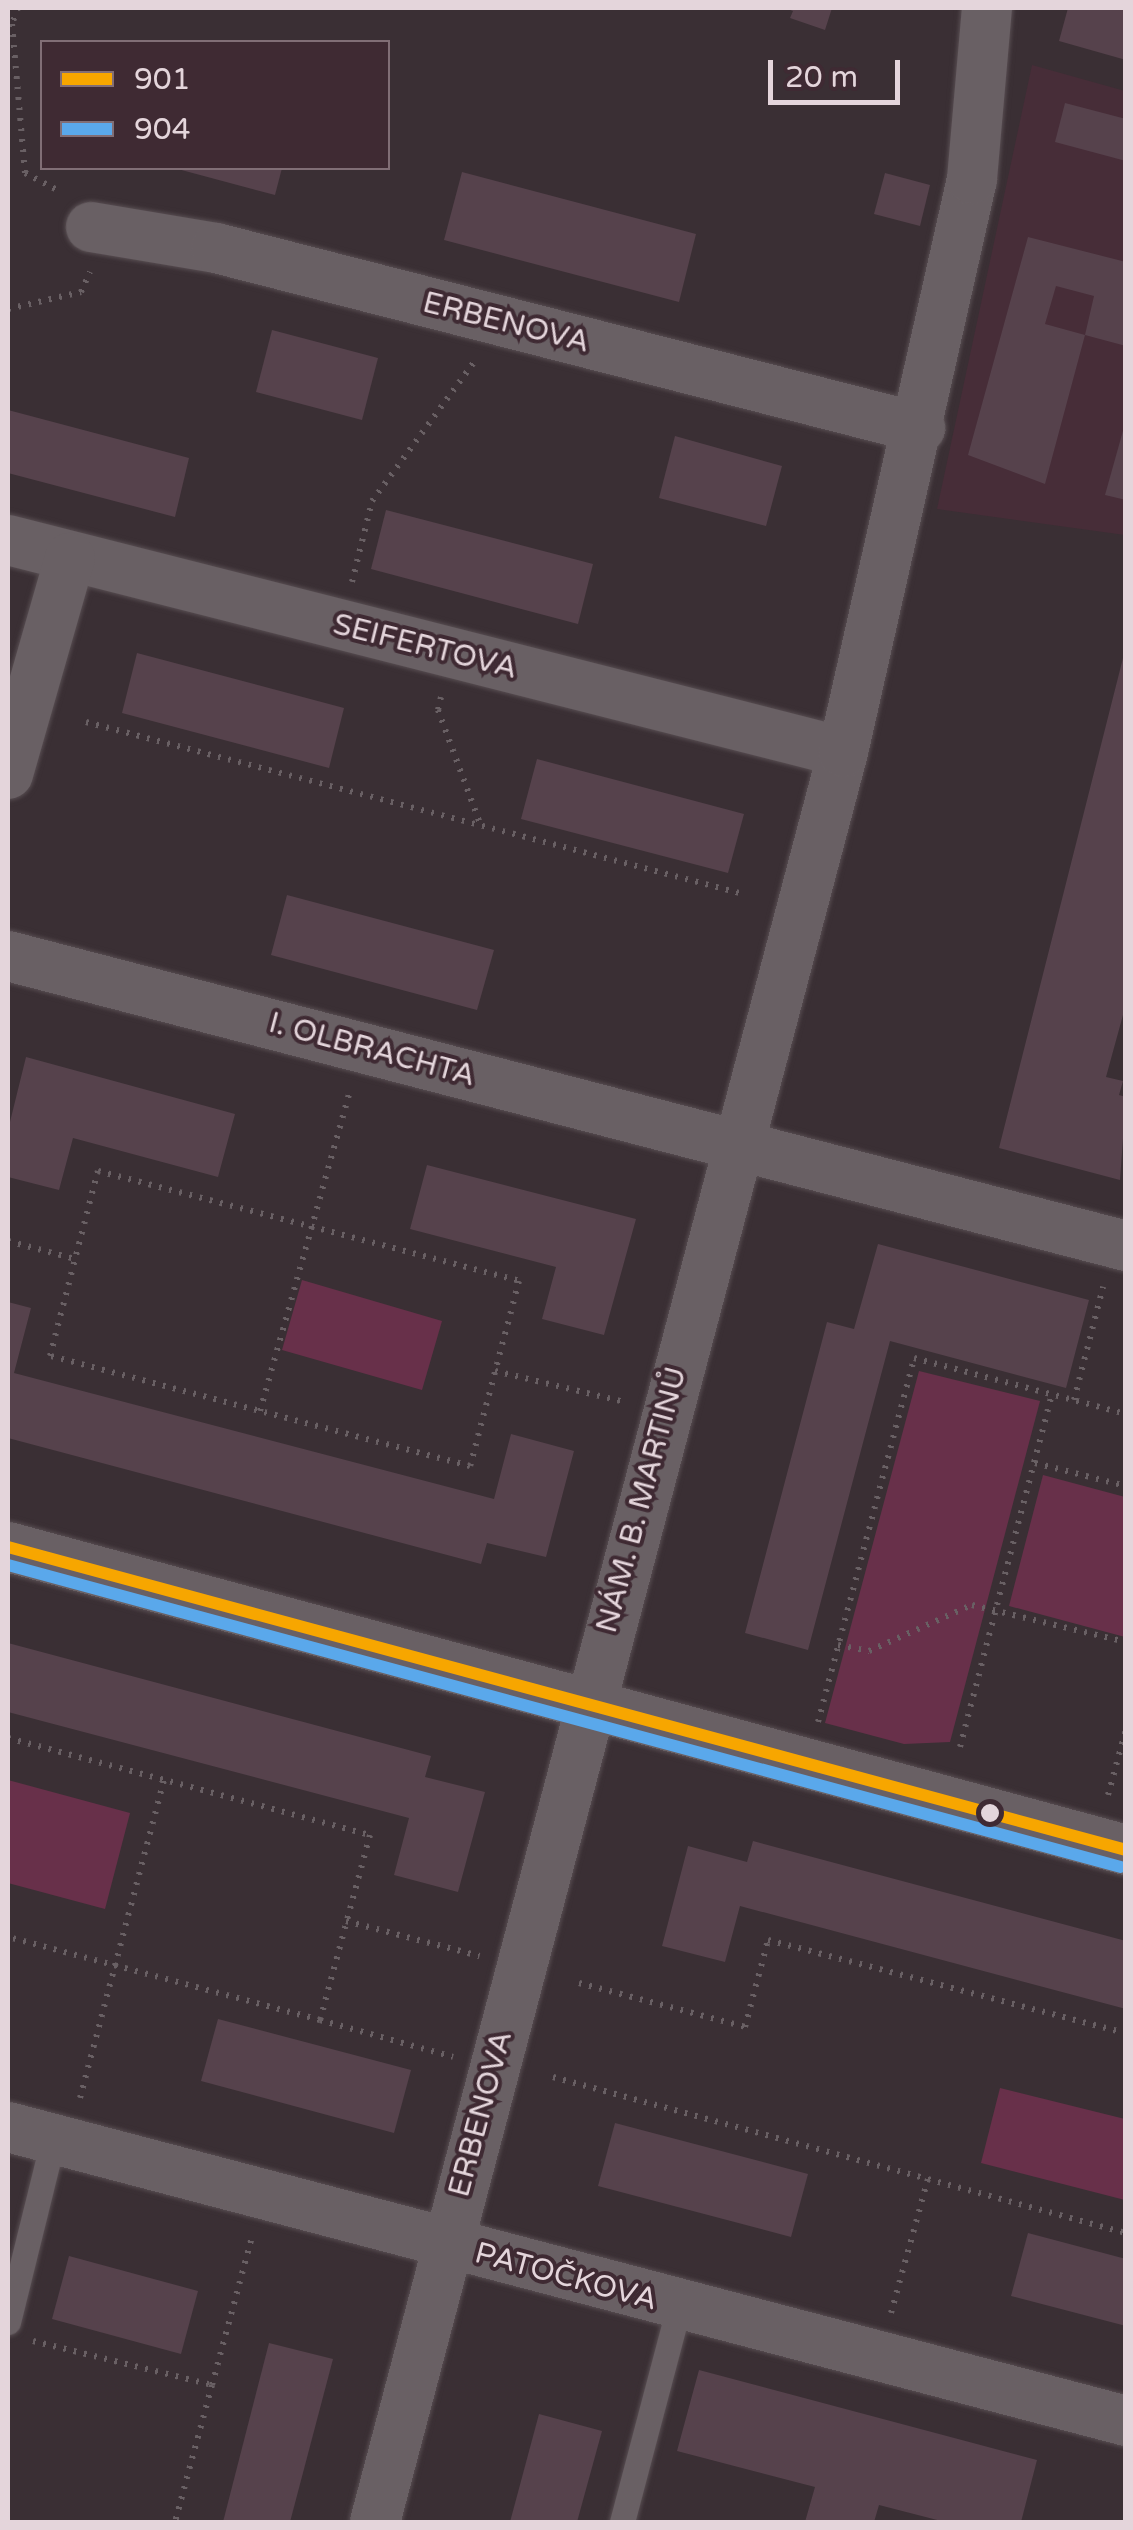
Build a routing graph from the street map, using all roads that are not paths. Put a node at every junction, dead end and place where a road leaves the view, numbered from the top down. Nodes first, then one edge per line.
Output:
1 (987, 8) edge
2 (99, 229) road end
3 (920, 428) junction
4 (8, 540) edge
5 (70, 558) junction
6 (843, 752) junction
7 (8, 774) edge
8 (8, 956) edge
9 (737, 1145) junction
10 (1116, 1262) edge
11 (8, 1546) edge
12 (587, 1705) junction
13 (1126, 1850) edge
14 (43, 2137) edge
15 (447, 2245) junction
16 (679, 2307) junction
17 (17, 2331) edge
18 (1126, 2421) edge
19 (376, 2522) edge
20 (622, 2522) edge

1 - 3 street
2 - 3 street, ERBENOVA
3 - 6 street
4 - 5 street, SEIFERTOVA
5 - 6 street, SEIFERTOVA
5 - 7 street
6 - 9 street
8 - 9 street, I. OLBRACHTA
9 - 10 street
9 - 12 street, NÁM. B. MARTINŮ
11 - 12 street
12 - 13 street
12 - 15 street, ERBENOVA
14 - 15 street, PATOČKOVA
14 - 17 lane
15 - 16 street, PATOČKOVA
15 - 19 street, ERBENOVA
16 - 18 street, PATOČKOVA
16 - 20 lane

